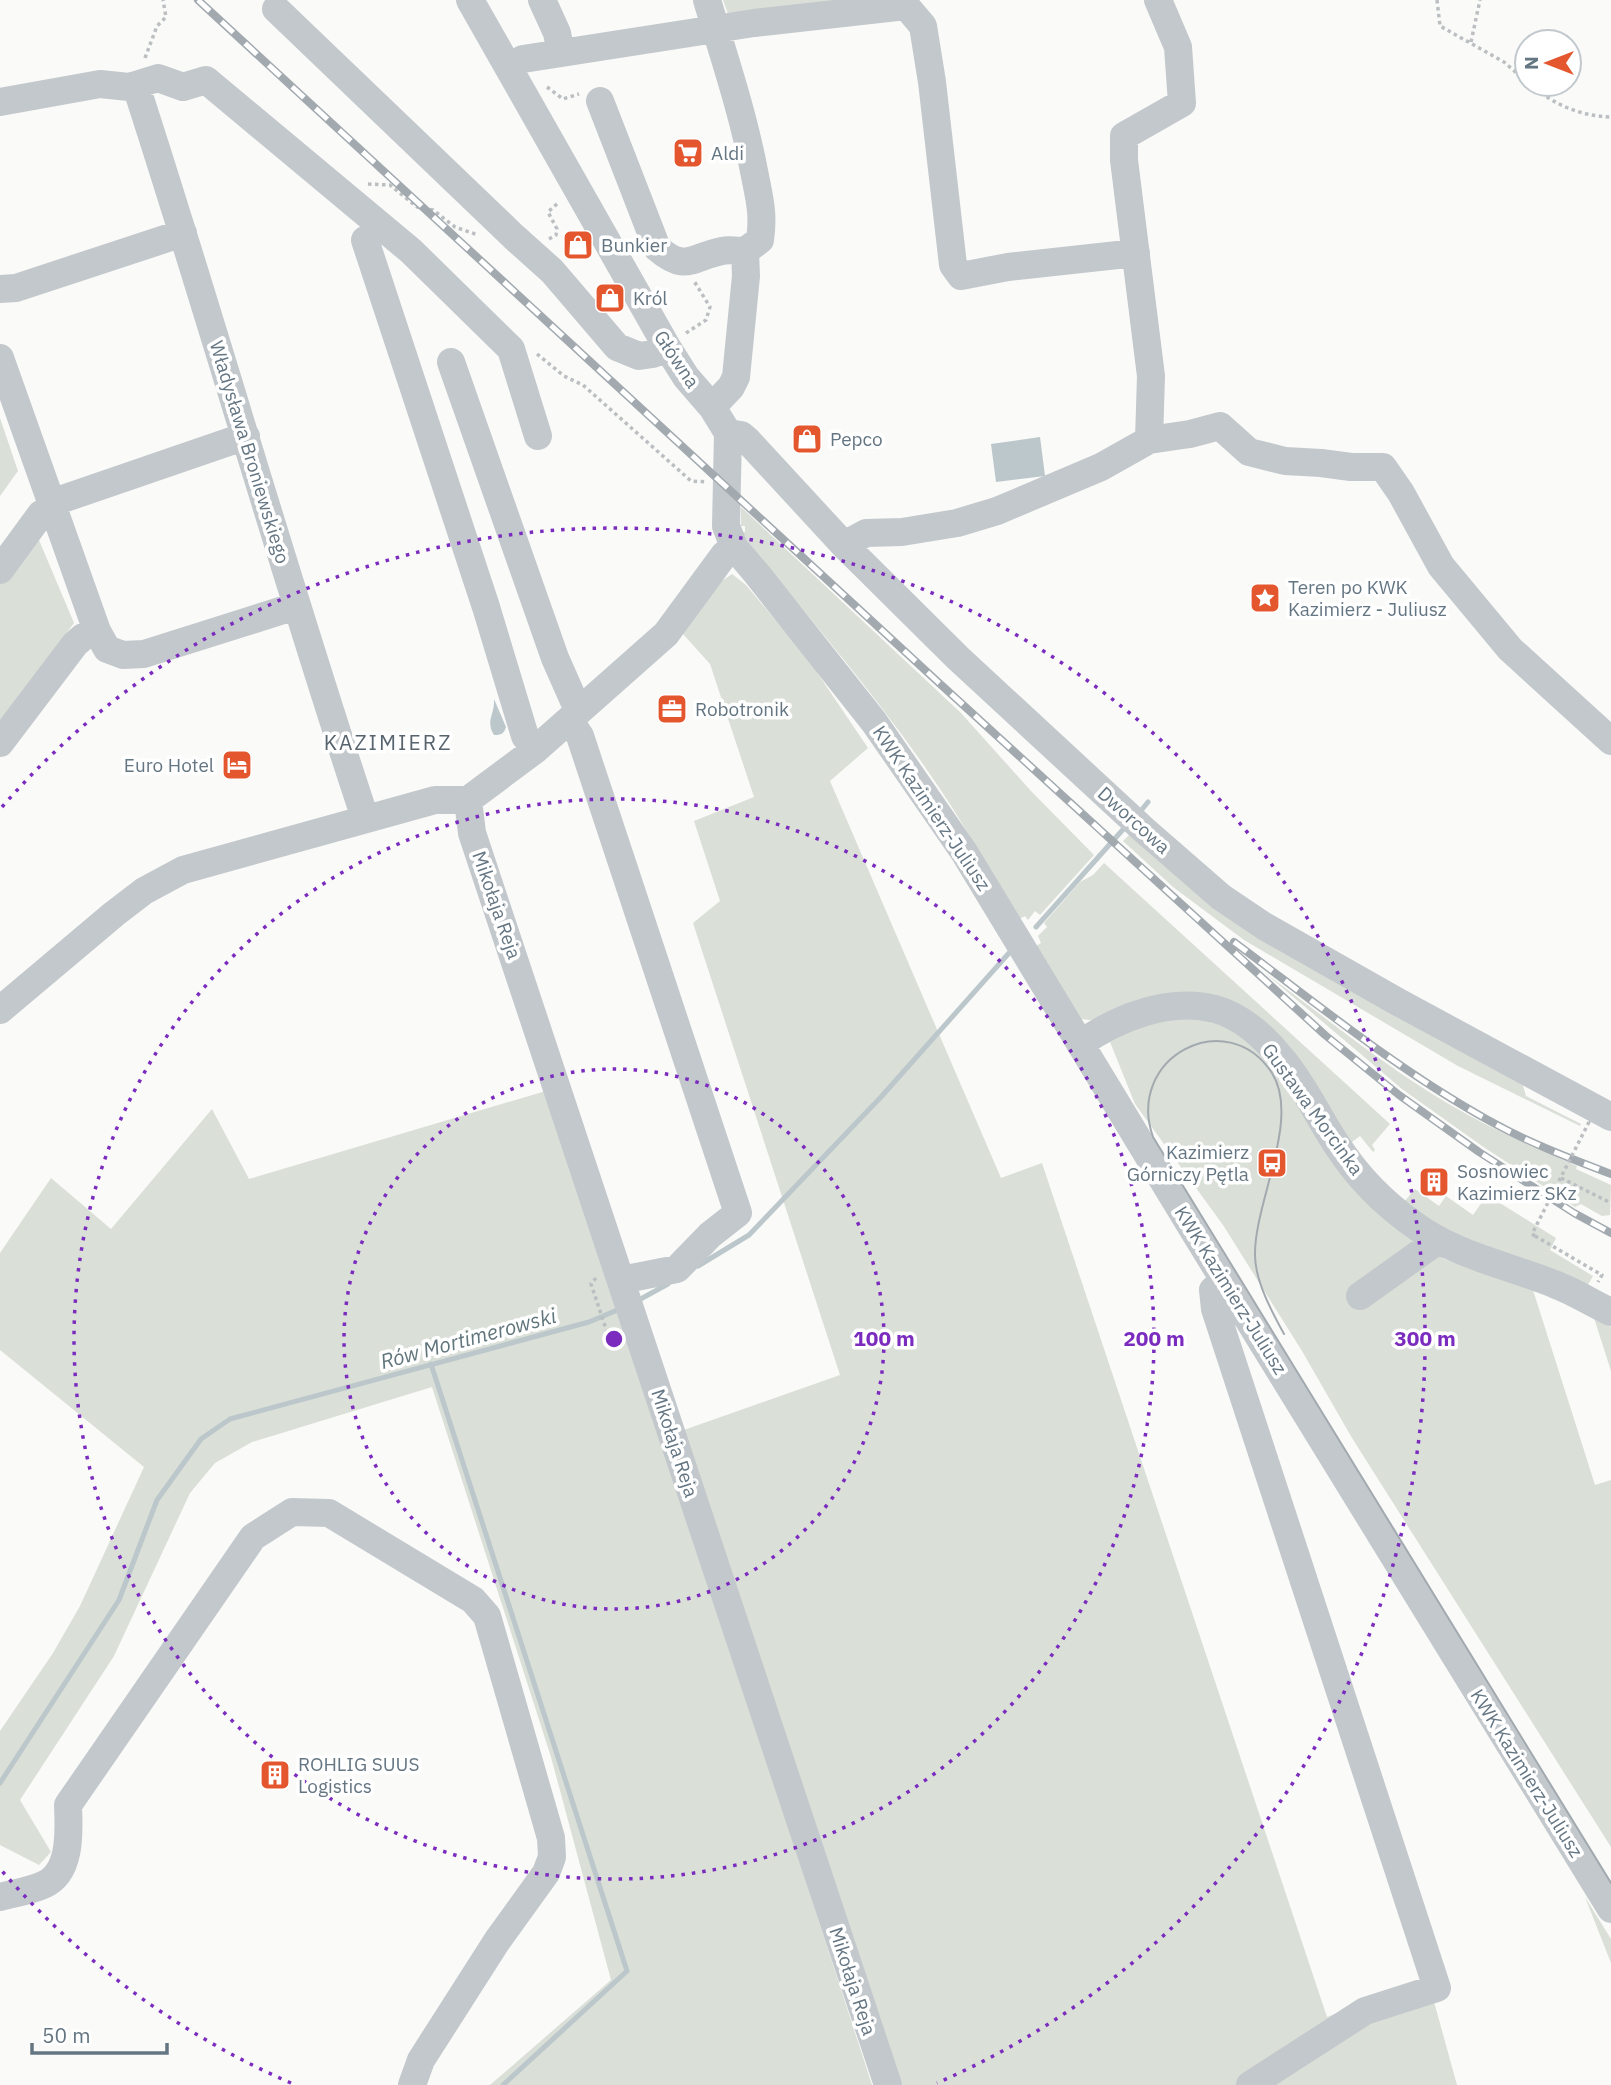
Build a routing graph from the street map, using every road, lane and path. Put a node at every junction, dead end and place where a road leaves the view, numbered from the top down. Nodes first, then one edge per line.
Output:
1 (163, 0) edge
2 (470, 0) edge
3 (542, 0) edge
4 (707, 0) edge
5 (1158, 0) edge
6 (1437, 0) edge
7 (1480, 0) edge
8 (906, 3) edge
9 (276, 9) dead end
10 (716, 30) junction
11 (1471, 42) junction
12 (561, 53) junction
13 (509, 67) junction
14 (1513, 70) edge
15 (135, 86) junction
16 (592, 96) joint
17 (1546, 98) edge
18 (563, 99) dead end
19 (0, 102) edge
20 (1611, 117) edge
21 (564, 199) dead end
22 (417, 207) dead end
23 (433, 210) dead end
24 (183, 233) junction
25 (365, 240) dead end
26 (745, 251) junction
27 (531, 252) junction
28 (1136, 253) junction
29 (689, 262) junction
30 (0, 289) edge
31 (676, 340) junction
32 (511, 349) junction
33 (0, 358) edge
34 (451, 362) dead end
35 (712, 407) junction
36 (727, 433) junction
37 (246, 436) junction
38 (538, 436) dead end
39 (1149, 440) junction
40 (713, 483) dead end
41 (52, 505) junction
42 (844, 545) junction
43 (734, 547) junction
44 (0, 570) edge
45 (296, 606) junction
46 (97, 631) junction
47 (575, 715) junction
48 (1611, 741) edge
49 (0, 743) edge
50 (535, 750) junction
51 (468, 800) junction
52 (365, 818) junction
53 (0, 1010) edge
54 (1080, 1044) junction
55 (1599, 1119) edge
56 (1563, 1179) junction
57 (1611, 1203) edge
58 (1437, 1241) junction
59 (1225, 1280) junction
60 (1600, 1280) dead end
61 (622, 1282) junction
62 (591, 1284) dead end
63 (1360, 1296) dead end
64 (1611, 1312) edge
65 (608, 1335) dead end
66 (0, 1897) edge
67 (1611, 1909) edge
68 (412, 2085) edge
69 (888, 2085) edge
70 (1250, 2085) edge

1 - 15 path
2 - 13 street, Główna
3 - 12 street
4 - 10 street
5 - 28 street
6 - 11 path
7 - 11 path
8 - 10 street
8 - 28 street
9 - 27 street
10 - 12 street
10 - 26 street
11 - 14 path
12 - 13 street
13 - 31 street, Główna
15 - 19 street
15 - 24 street, Władysława Broniewskiego
15 - 32 street
16 - 18 path
16 - 29 street
17 - 20 path
21 - 27 path
22 - 23 path
24 - 30 street
24 - 37 street, Władysława Broniewskiego
25 - 50 street
26 - 29 street
26 - 35 street
27 - 31 street
28 - 39 street
29 - 31 path
31 - 35 street, Główna
32 - 38 street
32 - 40 path
33 - 41 street
34 - 47 street
35 - 36 street, Główna
36 - 42 street, Dworcowa
36 - 43 street
37 - 41 street
37 - 45 street, Władysława Broniewskiego
39 - 42 street
39 - 48 street
41 - 44 street
41 - 46 street
42 - 55 street, Dworcowa
43 - 47 street
43 - 54 street, KWK Kazimierz-Juliusz
45 - 46 street
45 - 52 street, Władysława Broniewskiego
46 - 49 street
47 - 50 street
47 - 61 street
50 - 51 street
51 - 52 street
51 - 61 street, Mikołaja Reja
52 - 53 street
54 - 58 street, Gustawa Morcinka
54 - 59 street, KWK Kazimierz-Juliusz
55 - 56 path, bridge
56 - 57 path
56 - 60 path, bridge
58 - 63 street
58 - 64 street, Gustawa Morcinka
59 - 67 street, KWK Kazimierz-Juliusz
59 - 70 street
61 - 69 street, Mikołaja Reja
62 - 65 path
66 - 68 street

